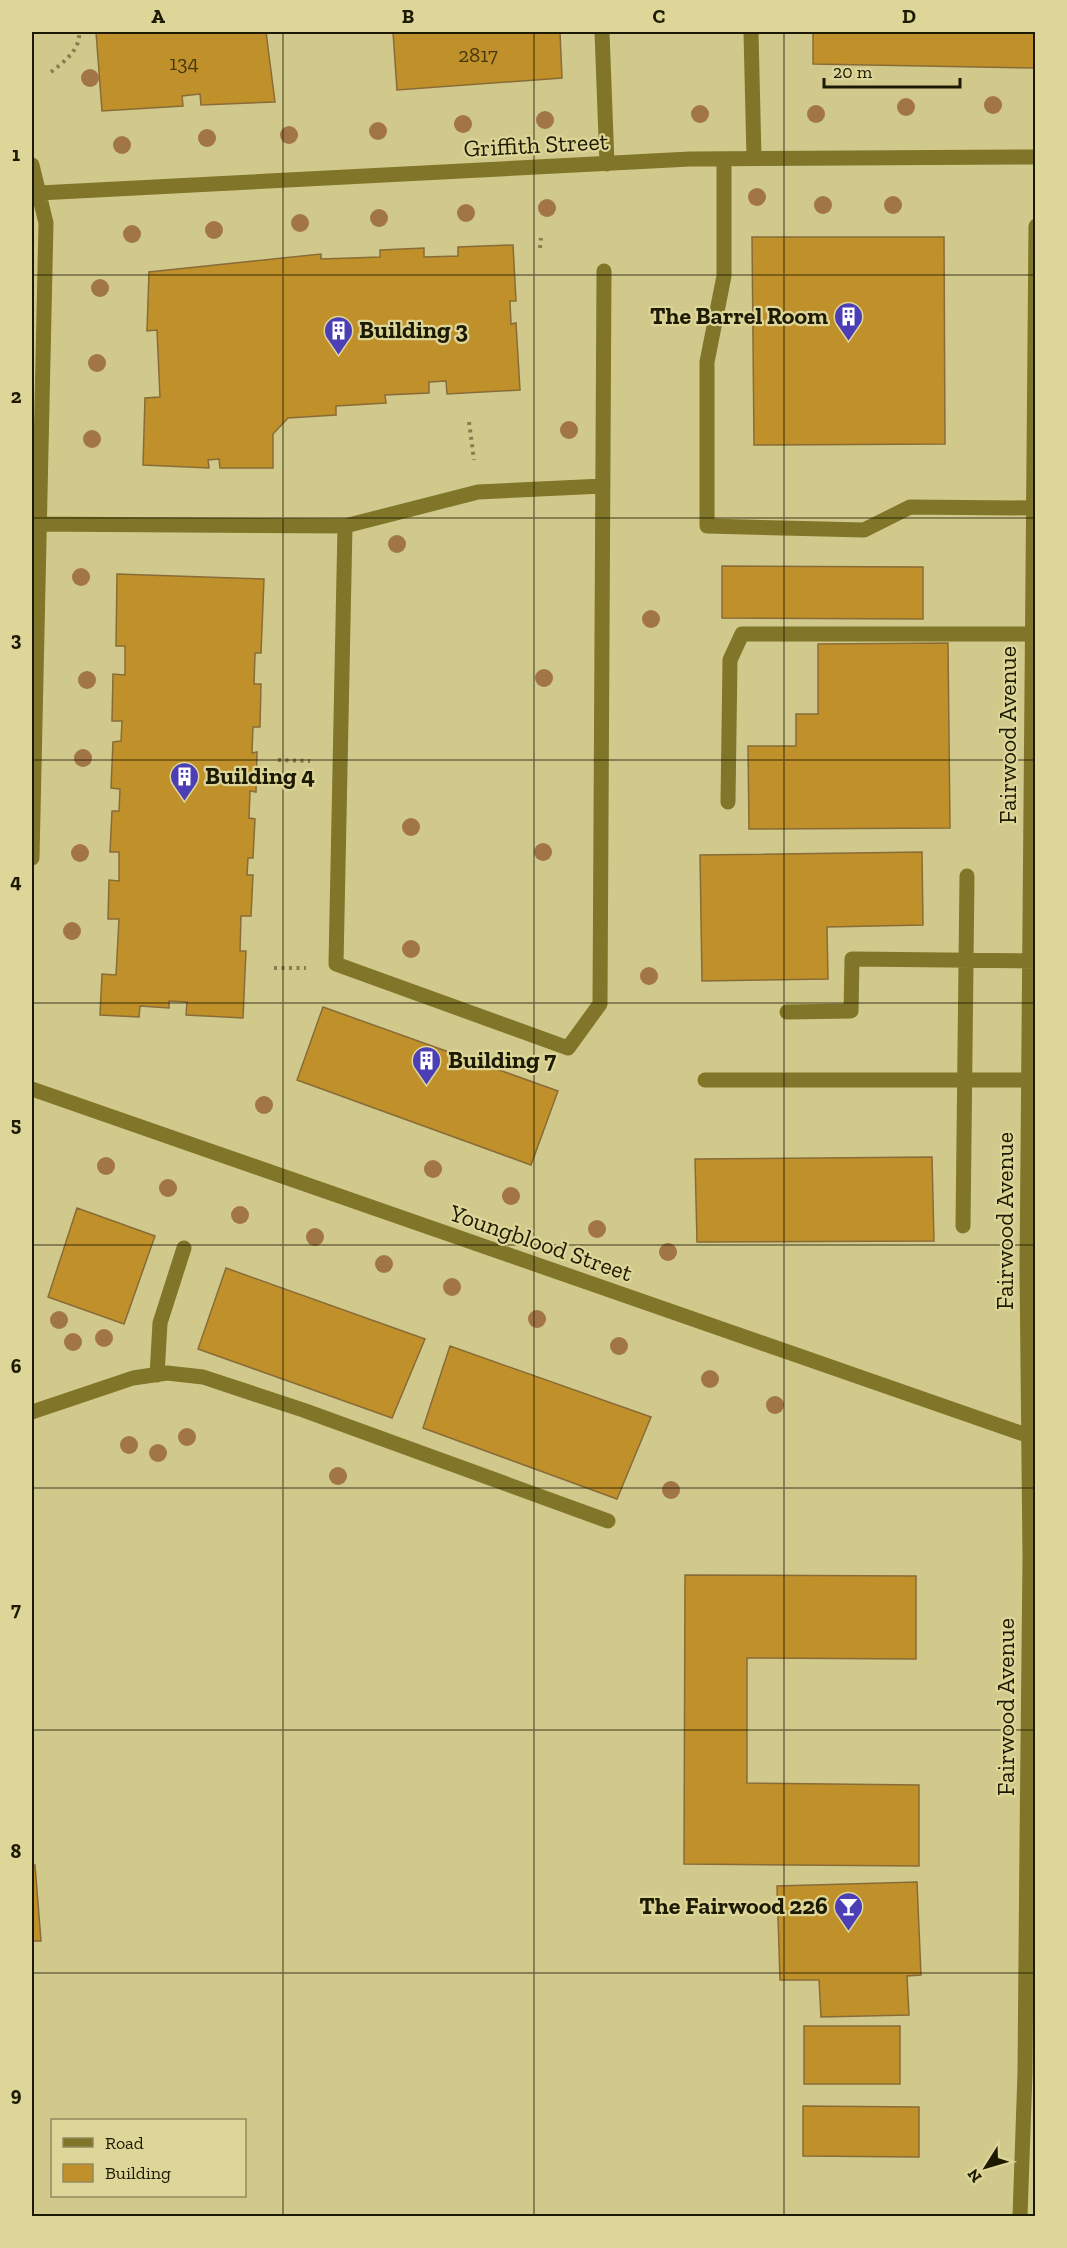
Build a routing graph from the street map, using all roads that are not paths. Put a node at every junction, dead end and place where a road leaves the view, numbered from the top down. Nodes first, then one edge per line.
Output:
1 (602, 32) edge
2 (751, 32) edge
3 (754, 158) junction
4 (1035, 158) edge
5 (724, 159) junction
6 (607, 164) junction
7 (32, 165) edge
8 (39, 193) junction
9 (1035, 226) edge
10 (604, 271) dead end
11 (603, 486) junction
12 (1032, 508) junction
13 (36, 524) edge
14 (345, 526) junction
15 (1031, 634) junction
16 (728, 802) dead end
17 (32, 858) edge
18 (967, 876) dead end
19 (966, 961) junction
20 (1032, 961) edge
21 (787, 1012) dead end
22 (965, 1079) junction
23 (705, 1080) dead end
24 (1028, 1080) junction
25 (32, 1089) edge
26 (963, 1226) dead end
27 (184, 1248) dead end
28 (1031, 1269) edge
29 (157, 1375) junction
30 (32, 1412) edge
31 (1031, 1437) edge
32 (608, 1521) dead end
33 (1031, 1848) edge
34 (1020, 2217) edge

1 - 6 street
2 - 3 street
3 - 4 street, Griffith Street
3 - 5 street, Griffith Street
5 - 6 street, Griffith Street
5 - 12 street
6 - 8 street, Griffith Street
7 - 8 street
8 - 13 street
9 - 12 street, Fairwood Avenue
10 - 11 street
11 - 14 street
11 - 14 street
12 - 15 street, Fairwood Avenue
13 - 14 street
13 - 17 street
15 - 16 street
15 - 20 street, Fairwood Avenue
18 - 19 street
19 - 20 street
19 - 21 street
19 - 22 street
20 - 24 street, Fairwood Avenue
22 - 23 street
22 - 24 street
22 - 26 street
24 - 28 street, Fairwood Avenue
25 - 31 street, Youngblood Street
27 - 29 street
28 - 31 street, Fairwood Avenue
29 - 30 street
29 - 32 street
31 - 33 street, Fairwood Avenue
33 - 34 street, Fairwood Avenue

